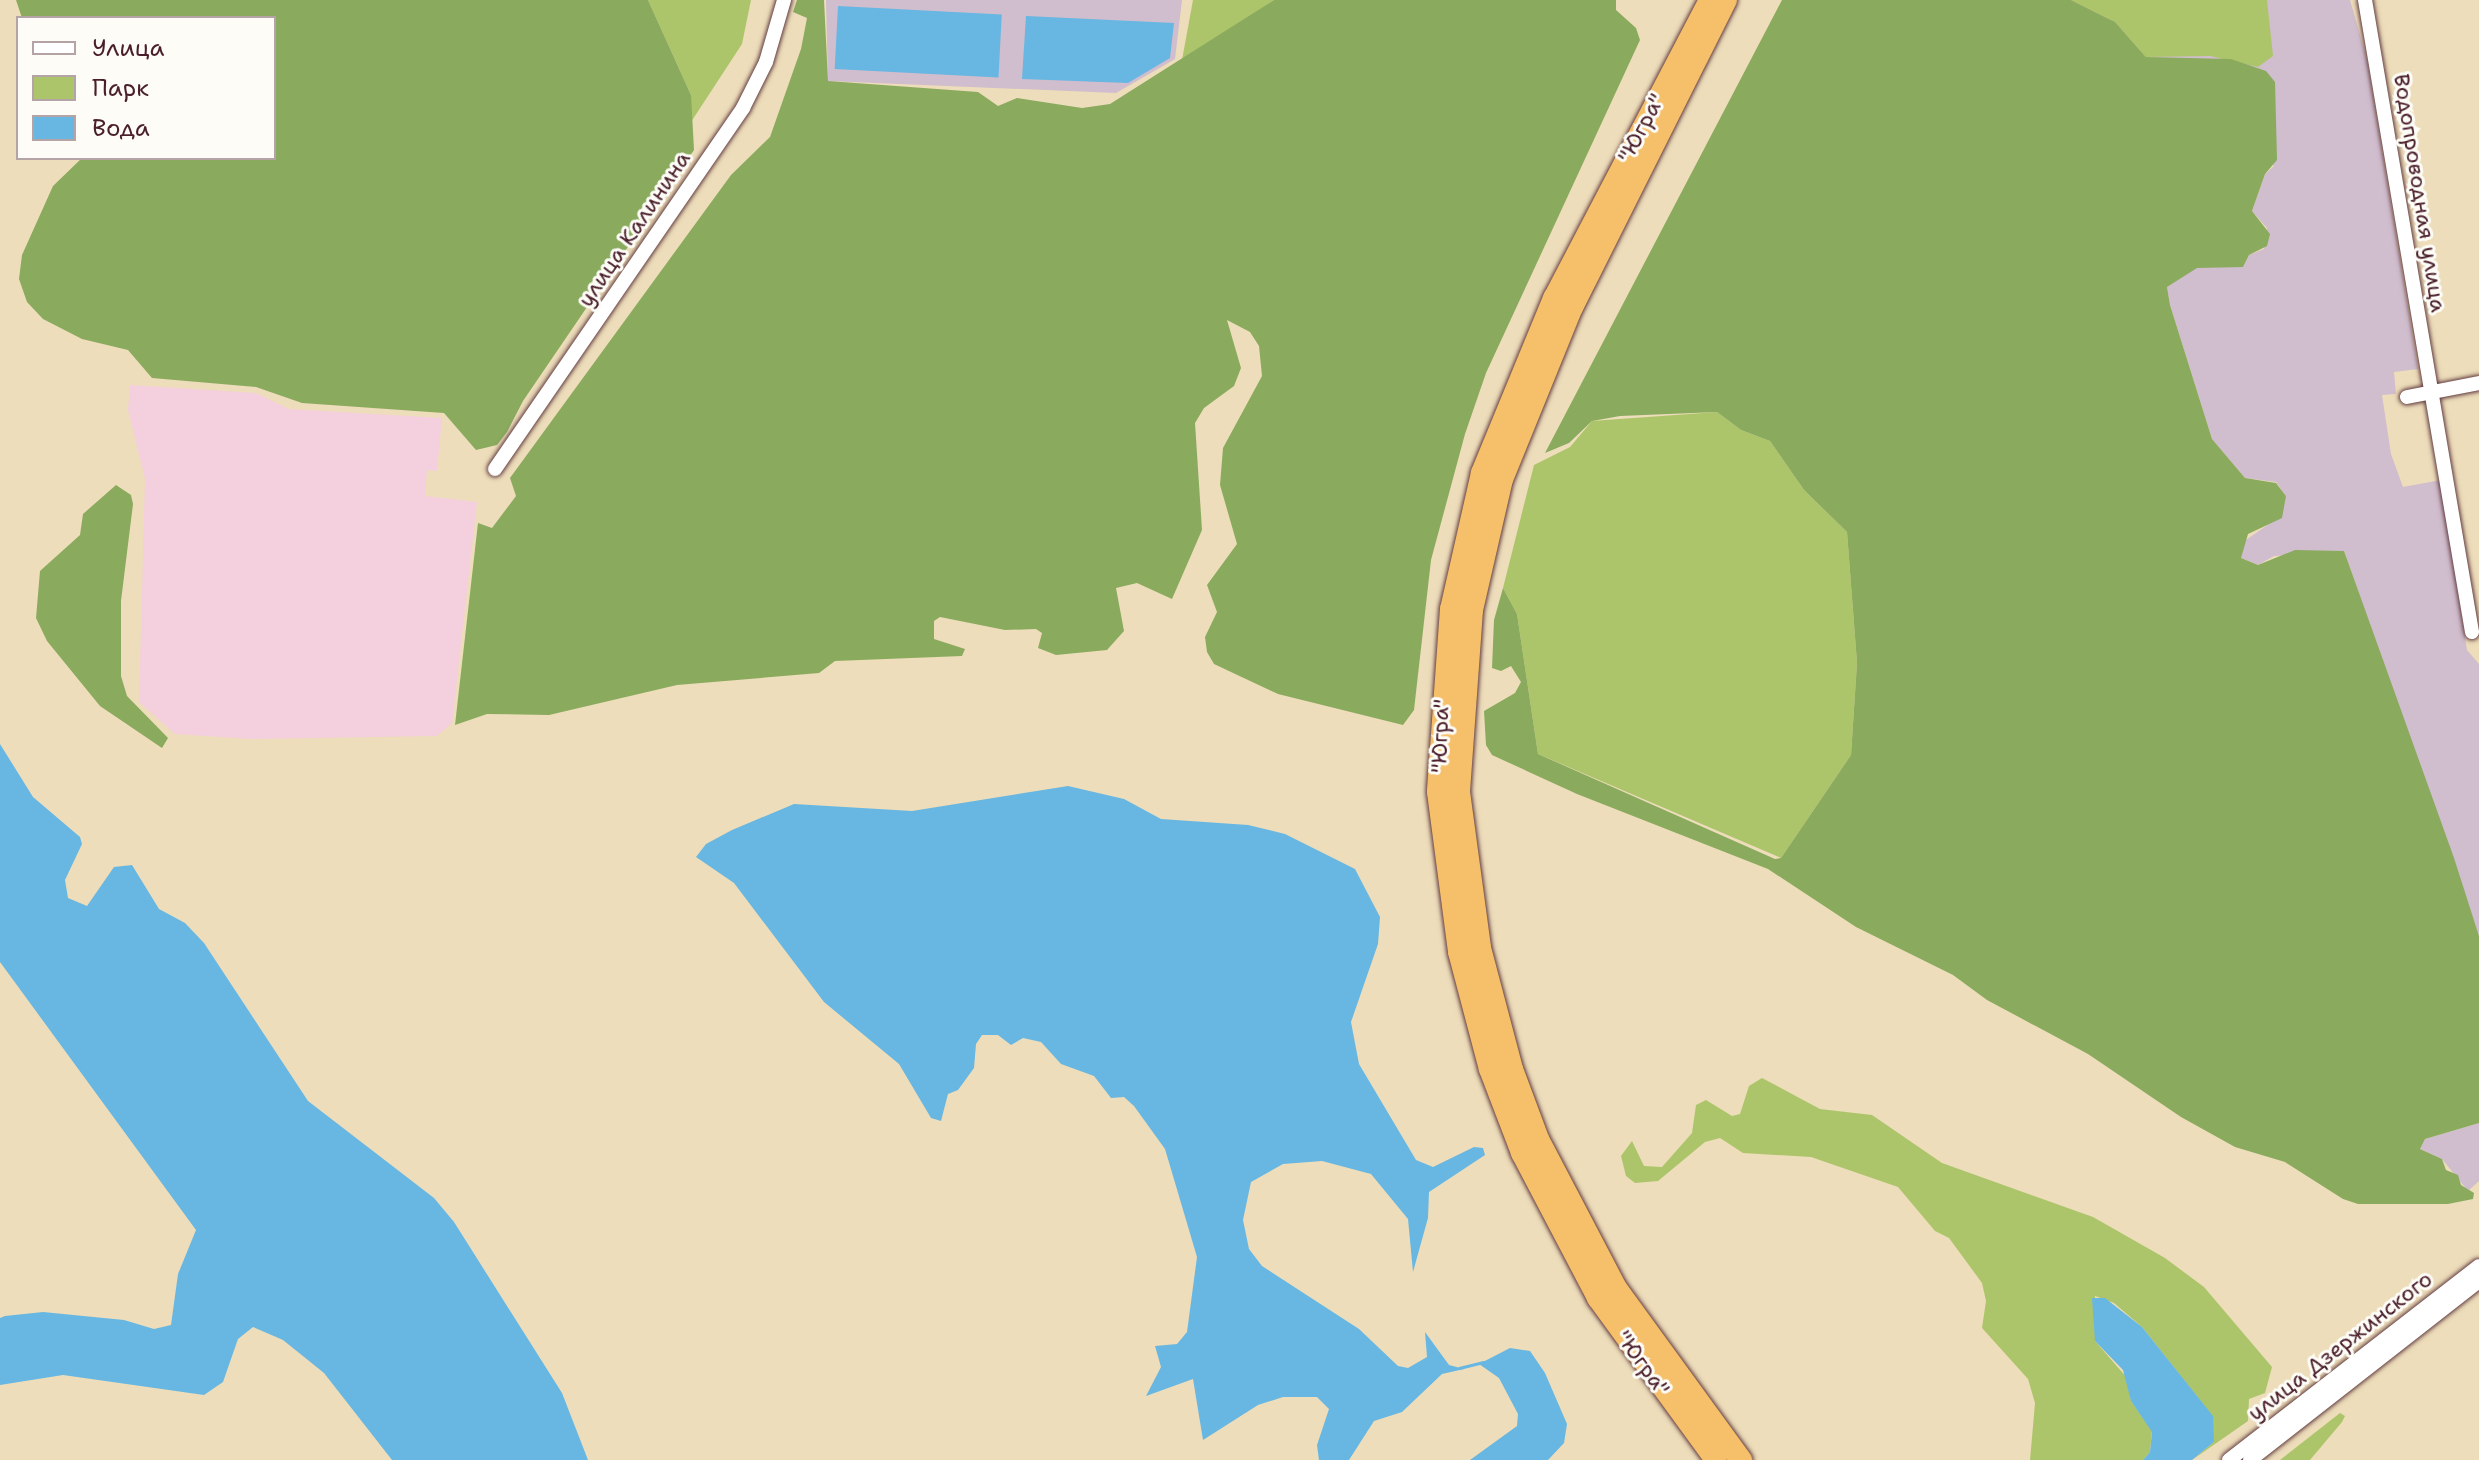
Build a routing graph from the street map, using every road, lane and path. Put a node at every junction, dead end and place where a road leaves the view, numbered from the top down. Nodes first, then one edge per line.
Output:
1 (784, 0) edge
2 (1710, 0) edge
3 (1726, 0) edge
4 (2365, 0) edge
5 (2479, 383) edge
6 (2431, 392) junction
7 (2407, 397) dead end
8 (495, 469) dead end
9 (2472, 632) dead end
10 (2479, 1266) edge
11 (2479, 1281) edge
12 (1653, 1344) junction
13 (1716, 1460) edge
14 (1741, 1460) edge
15 (1753, 1460) edge
16 (2229, 1460) edge
17 (2250, 1460) edge

1 - 8 street, улица Калинина
2 - 13 highway, "Югра"
3 - 12 highway, "Югра"
4 - 6 street, Водопроводная улица
5 - 6 street
6 - 7 street
6 - 9 street, Водопроводная улица
10 - 16 street, улица Дзержинского
11 - 17 street, улица Дзержинского
12 - 14 highway, "Югра"
12 - 15 street

